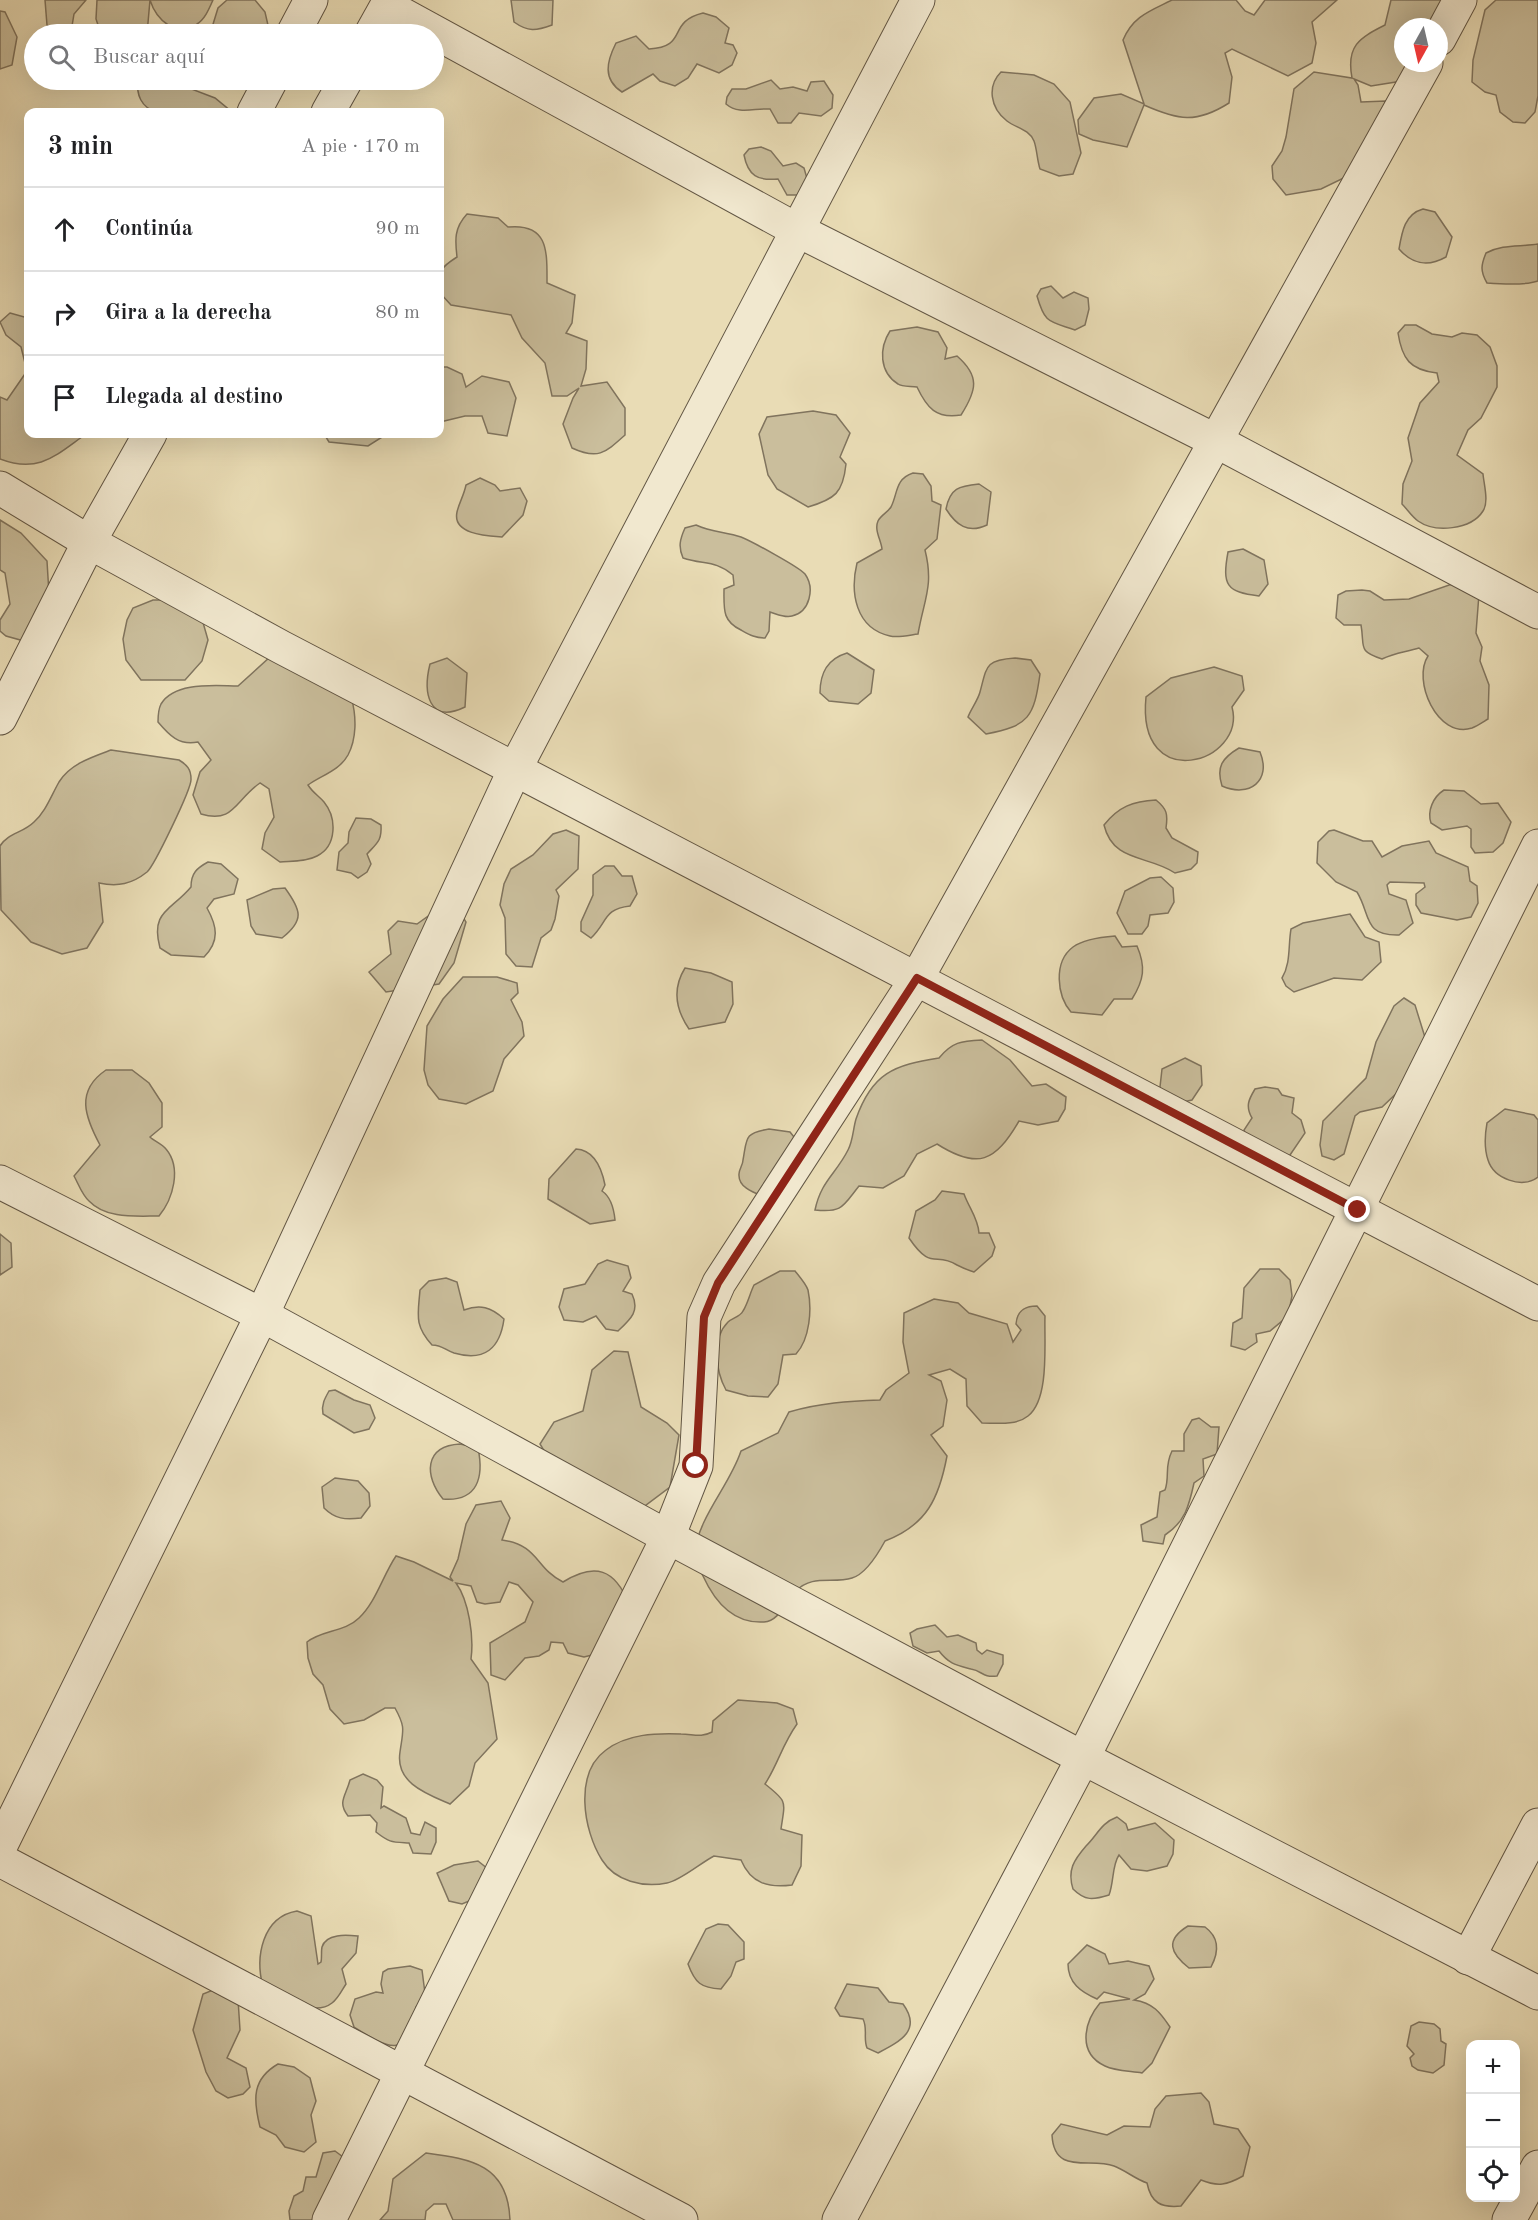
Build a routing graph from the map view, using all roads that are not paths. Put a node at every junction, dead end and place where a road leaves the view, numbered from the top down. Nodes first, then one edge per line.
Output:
1 (310, 0) edge
2 (918, 0) edge
3 (1461, 0) edge
4 (388, 3) edge
5 (1448, 23) edge
6 (298, 24) edge
7 (376, 24) edge
8 (426, 24) edge
9 (444, 34) edge
10 (1421, 72) edge
11 (266, 90) edge
12 (340, 90) edge
13 (256, 108) edge
14 (330, 108) edge
15 (797, 230) junction
16 (148, 438) edge
17 (1216, 441) junction
18 (0, 488) edge
19 (89, 542) junction
20 (1538, 612) edge
21 (0, 718) edge
22 (515, 769) junction
23 (1538, 846) edge
24 (917, 978) junction
25 (0, 1182) edge
26 (1358, 1210) junction
27 (1538, 1304) edge
28 (262, 1315) junction
29 (668, 1537) junction
30 (1083, 1758) junction
31 (1538, 1825) edge
32 (0, 1847) edge
33 (0, 1860) edge
34 (1468, 1958) junction
35 (1538, 1994) edge
36 (404, 2073) junction
37 (1538, 2167) edge
38 (329, 2220) edge
39 (681, 2220) edge
40 (839, 2220) edge
41 (1509, 2220) edge

1 - 6 street
2 - 15 street
3 - 5 street
4 - 7 street
4 - 8 street
9 - 15 street
10 - 17 street
11 - 13 street
12 - 14 street
15 - 17 street
15 - 22 street
16 - 19 street
17 - 20 street
17 - 24 street
18 - 19 street
19 - 21 street
19 - 22 street
22 - 24 street
22 - 28 street
23 - 26 street
24 - 26 street
24 - 29 street
25 - 28 street
26 - 27 street
26 - 30 street
28 - 29 street
28 - 32 street
29 - 30 street
29 - 36 street
30 - 34 street
30 - 40 street
31 - 34 street
33 - 36 street
34 - 35 street
36 - 38 street
36 - 39 street
37 - 41 street

